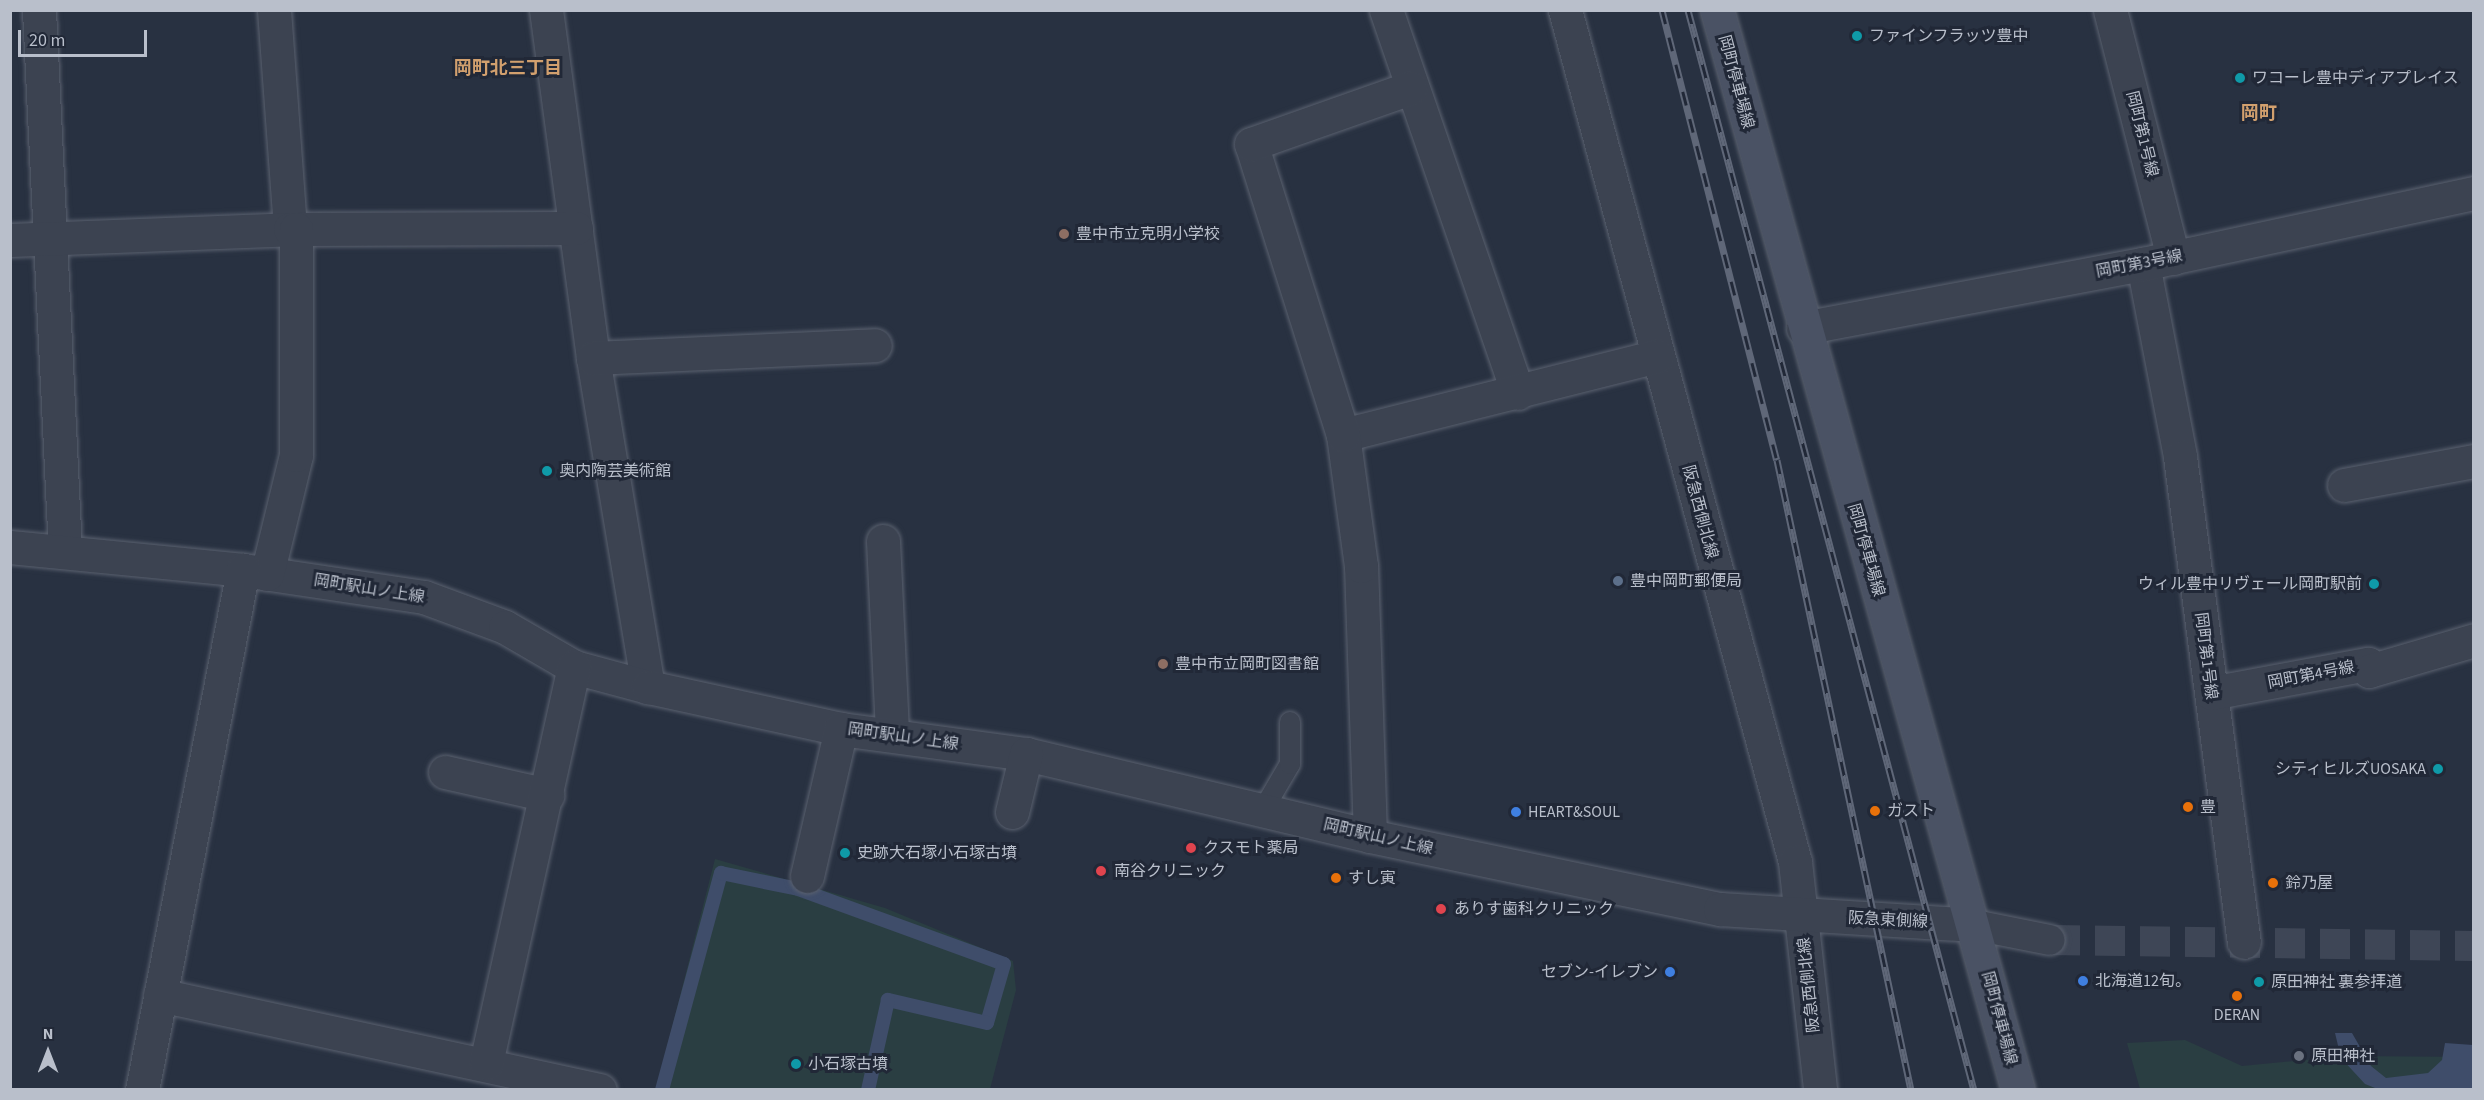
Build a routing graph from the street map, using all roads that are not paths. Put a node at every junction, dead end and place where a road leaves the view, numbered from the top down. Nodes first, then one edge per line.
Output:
1 (39, 10) edge
2 (274, 10) edge
3 (546, 10) edge
4 (1386, 10) edge
5 (1565, 10) edge
6 (1717, 10) edge
7 (2110, 10) edge
8 (1410, 88) junction
9 (2474, 193) edge
10 (576, 228) junction
11 (293, 229) junction
12 (52, 238) junction
13 (10, 240) edge
14 (2158, 261) junction
15 (1803, 328) junction
16 (875, 345) dead end
17 (1657, 356) junction
18 (593, 358) junction
19 (1518, 393) junction
20 (1343, 435) junction
21 (2474, 461) edge
22 (2344, 485) dead end
23 (883, 541) dead end
24 (10, 547) edge
25 (65, 551) junction
26 (255, 572) junction
27 (2474, 640) edge
28 (574, 667) junction
29 (648, 687) junction
30 (2211, 693) junction
31 (1290, 722) dead end
32 (841, 729) junction
33 (892, 734) junction
34 (1026, 754) junction
35 (446, 772) dead end
36 (547, 795) junction
37 (1263, 810) junction
38 (1012, 812) dead end
39 (1370, 836) junction
40 (807, 876) dead end
41 (1803, 916) junction
42 (1974, 925) junction
43 (2050, 940) tunnel mouth
44 (2244, 942) dead end
45 (160, 995) junction
46 (486, 1063) junction
47 (142, 1089) edge
48 (600, 1089) edge
49 (1820, 1089) edge
50 (2018, 1089) edge

1 - 12 street
2 - 11 street
3 - 10 street
4 - 8 street
5 - 17 street, 阪急西側北線
6 - 15 main road, 岡町停車場線
7 - 14 street, 岡町第1号線
8 - 19 street
8 - 20 street
9 - 14 street, 岡町第3号線
10 - 11 street
10 - 18 street
11 - 12 street
11 - 26 street
12 - 13 street
12 - 25 street
14 - 15 street, 岡町第3号線
14 - 30 street, 岡町第1号線
15 - 42 main road, 岡町停車場線
16 - 18 street
17 - 19 street
17 - 41 street, 阪急西側北線
18 - 29 street
19 - 20 street
20 - 39 street
21 - 22 street
23 - 33 street
24 - 25 street, 岡町駅山ノ上線
25 - 26 street, 岡町駅山ノ上線
26 - 28 street, 岡町駅山ノ上線
26 - 45 street
27 - 30 street, 岡町第4号線
28 - 29 street, 岡町駅山ノ上線
28 - 36 street
29 - 32 street, 岡町駅山ノ上線
30 - 44 street, 岡町第1号線
31 - 37 lane
32 - 33 street, 岡町駅山ノ上線
32 - 40 street
33 - 34 street, 岡町駅山ノ上線
34 - 37 street, 岡町駅山ノ上線
34 - 38 street
35 - 36 street
36 - 46 street
37 - 39 street, 岡町駅山ノ上線
39 - 41 street, 岡町駅山ノ上線
41 - 42 street, 阪急東側線
41 - 49 street, 阪急西側北線
42 - 43 street
42 - 50 main road, 岡町停車場線
45 - 46 street
45 - 47 street
46 - 48 street

